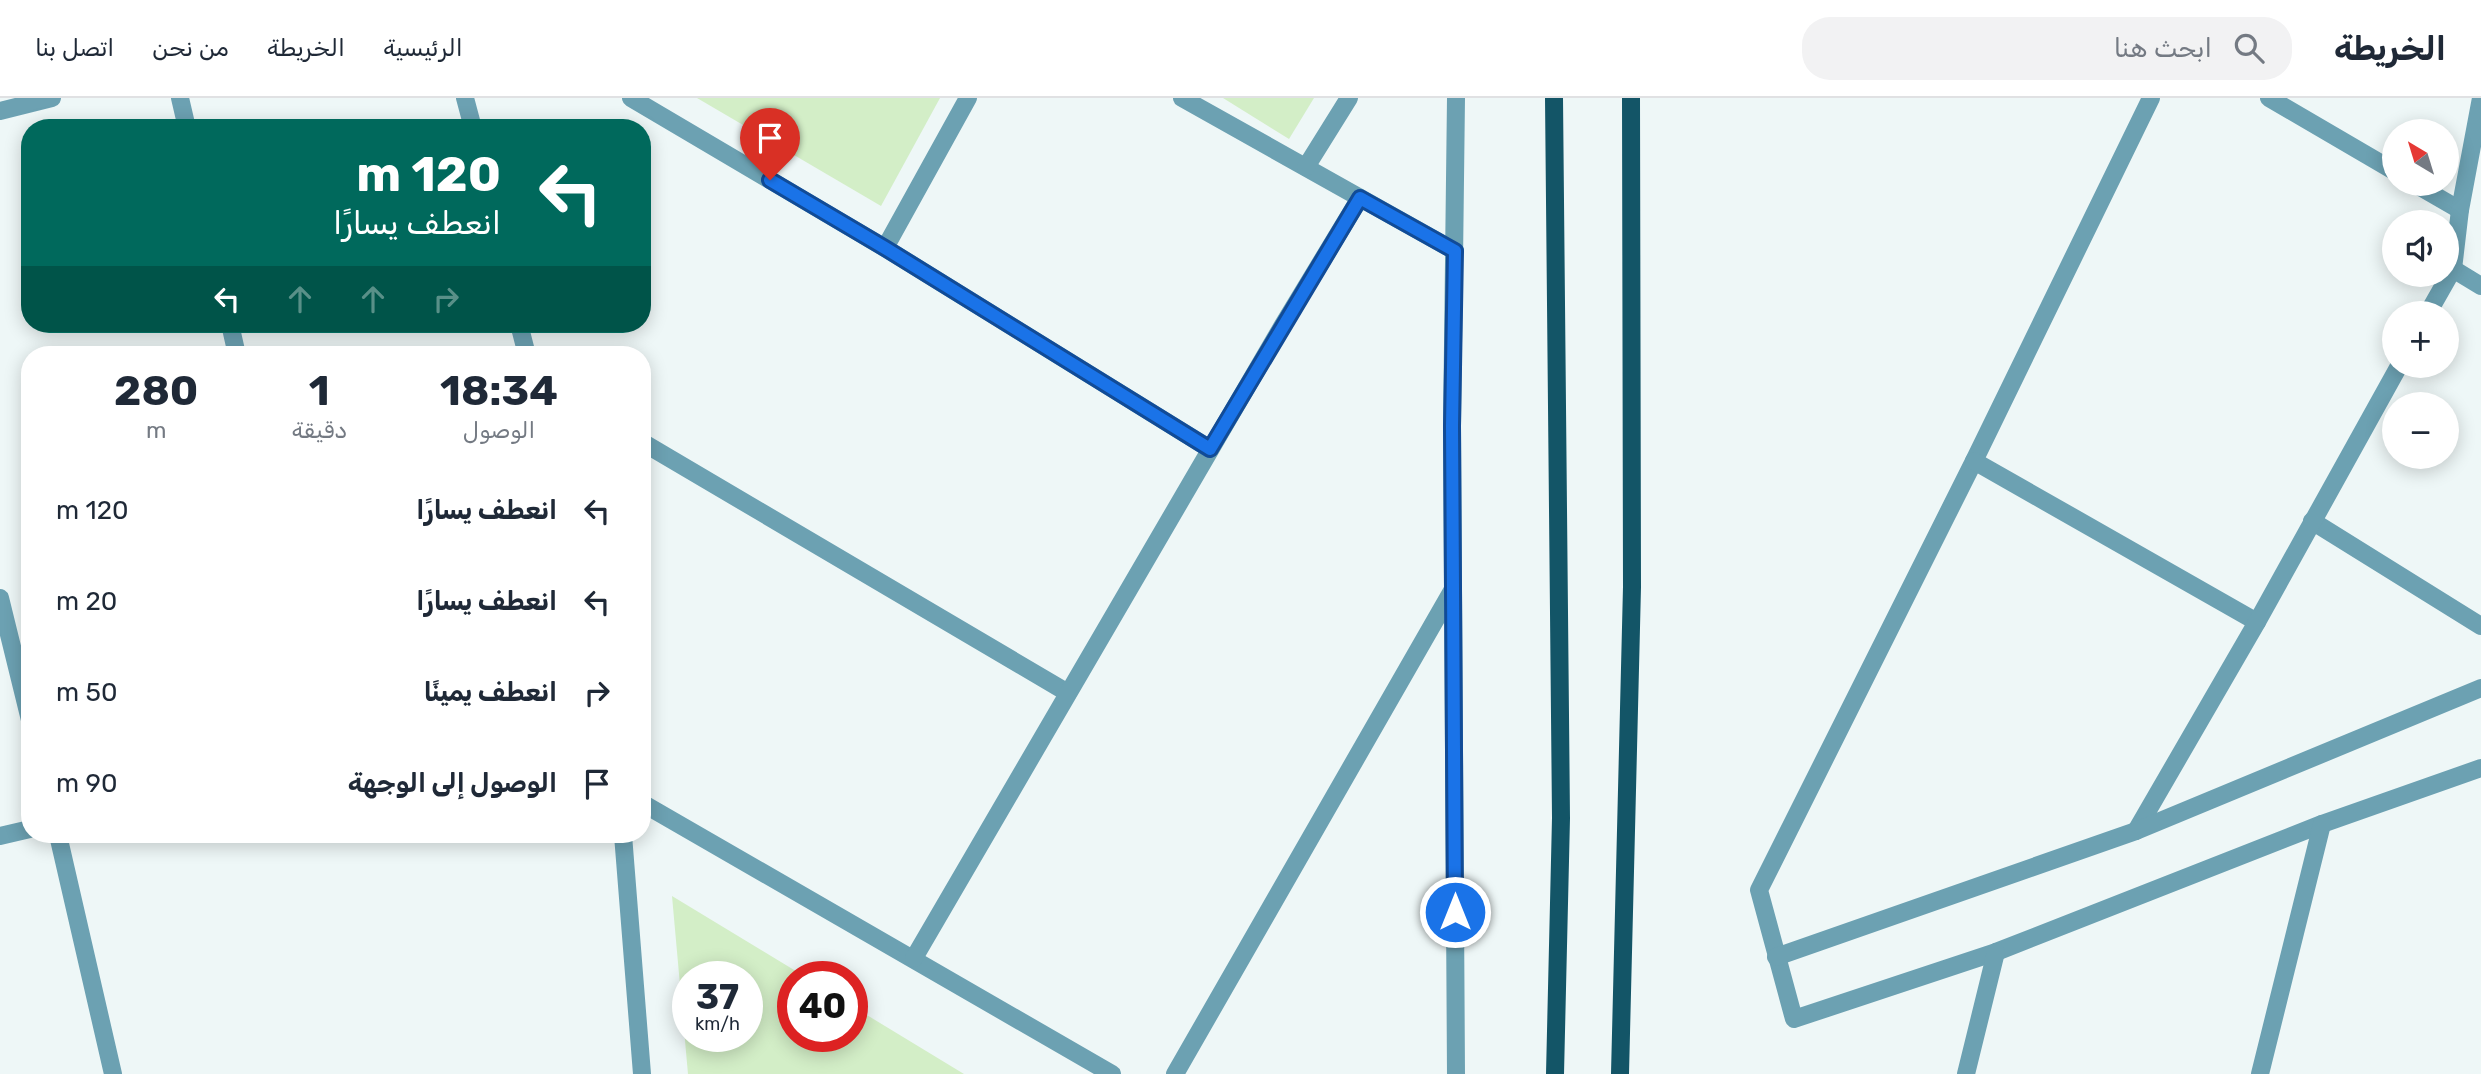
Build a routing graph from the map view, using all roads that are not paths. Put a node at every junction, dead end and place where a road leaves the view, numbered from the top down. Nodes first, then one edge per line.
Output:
1 (52, 98) edge
2 (180, 98) edge
3 (466, 98) edge
4 (631, 98) edge
5 (968, 98) edge
6 (1182, 98) edge
7 (1349, 98) edge
8 (1456, 98) edge
9 (1554, 98) edge
10 (1631, 98) edge
11 (2151, 98) edge
12 (2269, 98) edge
13 (2481, 98) edge
14 (0, 111) edge
15 (185, 119) edge
16 (470, 119) edge
17 (2382, 165) edge
18 (1306, 167) junction
19 (2436, 196) edge
20 (1360, 198) junction
21 (2460, 210) junction
22 (2459, 219) edge
23 (885, 248) junction
24 (1455, 251) junction
25 (2459, 273) edge
26 (2481, 286) edge
27 (2392, 378) edge
28 (651, 447) edge
29 (1210, 449) junction
30 (1974, 461) junction
31 (2312, 521) junction
32 (1453, 589) junction
33 (0, 598) edge
34 (2257, 622) junction
35 (2481, 626) edge
36 (21, 683) edge
37 (2481, 688) edge
38 (1068, 693) junction
39 (2481, 768) edge
40 (651, 808) edge
41 (2322, 824) junction
42 (21, 831) edge
43 (2136, 831) junction
44 (0, 836) edge
45 (60, 843) edge
46 (625, 843) edge
47 (1996, 952) junction
48 (1776, 957) junction
49 (914, 958) junction
50 (113, 1074) edge
51 (642, 1074) edge
52 (1112, 1074) edge
53 (1175, 1074) edge
54 (1456, 1074) edge
55 (1555, 1074) edge
56 (1620, 1074) edge
57 (1966, 1074) edge
58 (2260, 1074) edge

1 - 14 street
2 - 15 street
3 - 16 street
4 - 23 street
5 - 23 street
6 - 18 street
7 - 18 street
8 - 24 street
9 - 55 main road
10 - 56 main road
11 - 30 street
12 - 17 street
13 - 21 street
18 - 20 street
19 - 21 street
20 - 24 street
20 - 29 street
21 - 22 street
23 - 29 street
24 - 32 street
25 - 26 street
27 - 31 street
28 - 38 street
29 - 38 street
30 - 34 street
30 - 48 street
31 - 34 street
31 - 35 street
32 - 53 street
32 - 54 street
33 - 36 street
34 - 43 street
37 - 43 street
38 - 49 street
39 - 41 street
40 - 49 street
41 - 47 street
41 - 58 street
42 - 44 street
43 - 48 street
45 - 50 street
46 - 51 street
47 - 48 street
47 - 57 street
49 - 52 street

